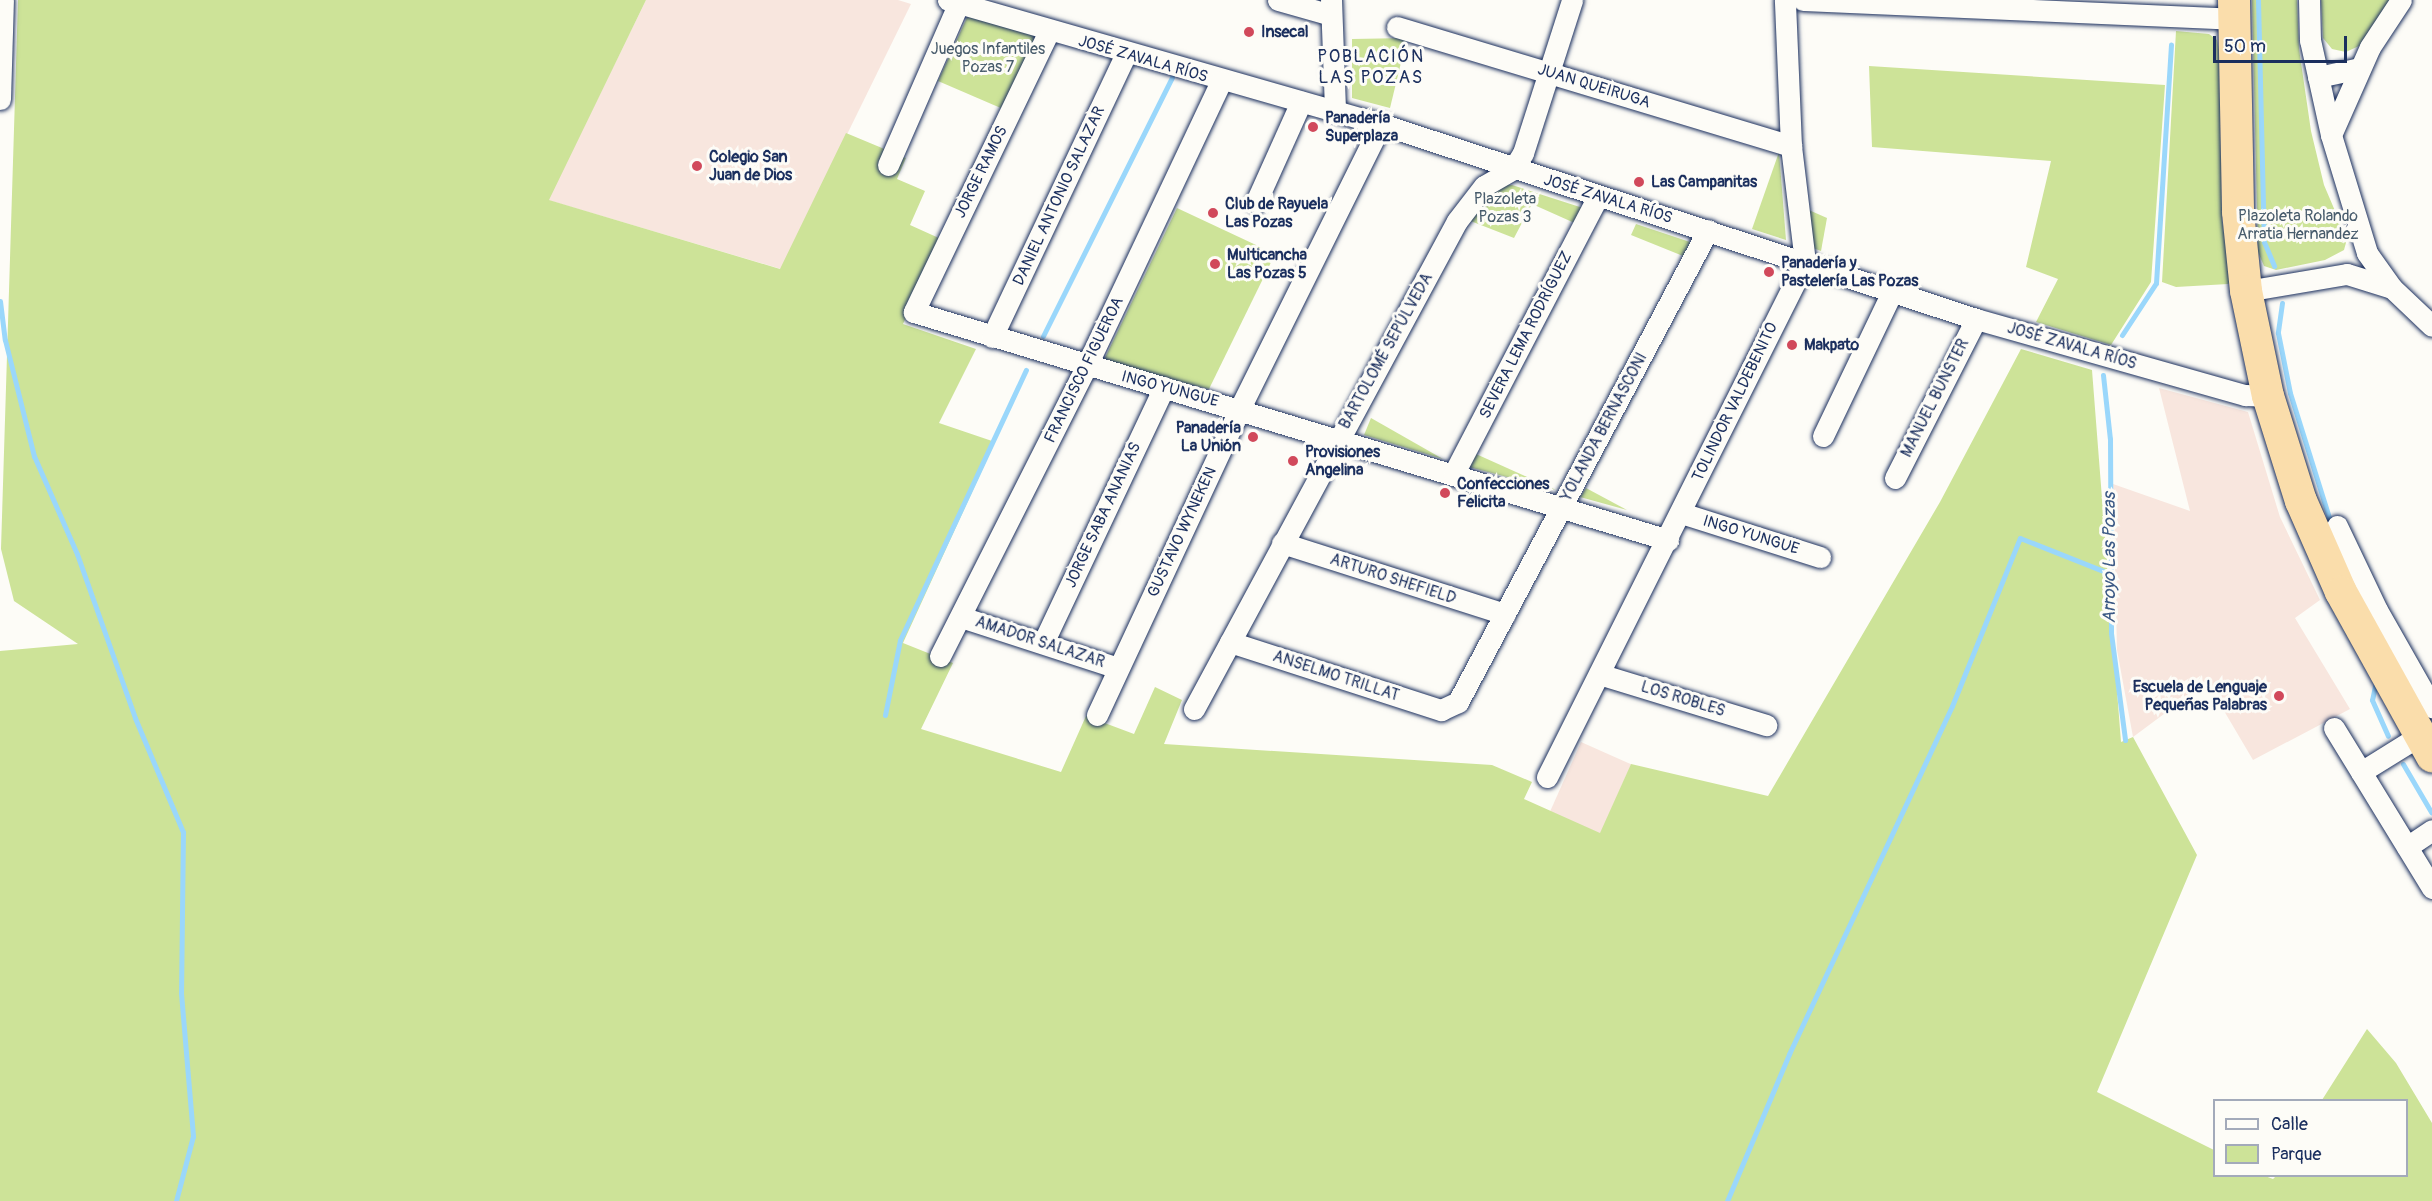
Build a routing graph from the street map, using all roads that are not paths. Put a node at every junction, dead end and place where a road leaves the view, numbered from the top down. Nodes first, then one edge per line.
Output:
1 (3, 0) edge
2 (1278, 0) edge
3 (1572, 0) edge
4 (1785, 0) edge
5 (1803, 0) edge
6 (2309, 0) edge
7 (2401, 0) edge
8 (956, 1) edge
9 (1331, 7) edge
10 (2234, 9) edge
11 (1397, 27) dead end
12 (1049, 31) junction
13 (1126, 54) junction
14 (2360, 68) junction
15 (1550, 73) junction
16 (2318, 77) junction
17 (1221, 81) junction
18 (0, 99) edge
19 (1301, 102) junction
20 (1335, 111) junction
21 (1381, 124) junction
22 (2331, 135) junction
23 (1791, 146) junction
24 (888, 165) dead end
25 (1513, 169) junction
26 (1598, 196) junction
27 (1256, 202) dead end
28 (1708, 230) junction
29 (2367, 252) junction
30 (1805, 262) junction
31 (2347, 274) junction
32 (2392, 288) junction
33 (2246, 291) junction
34 (1892, 292) junction
35 (914, 312) joint
36 (1976, 319) junction
37 (2432, 326) edge
38 (992, 337) junction
39 (1086, 367) junction
40 (1164, 387) junction
41 (2268, 396) junction
42 (1240, 408) junction
43 (1823, 436) dead end
44 (1337, 439) junction
45 (1454, 474) junction
46 (1895, 478) dead end
47 (1563, 505) junction
48 (1681, 513) junction
49 (2337, 526) dead end
50 (1668, 540) junction
51 (1282, 543) junction
52 (1820, 556) dead end
53 (1505, 614) junction
54 (961, 617) junction
55 (1230, 642) junction
56 (1043, 643) junction
57 (940, 656) dead end
58 (1118, 668) junction
59 (1599, 674) junction
60 (2432, 707) edge
61 (1194, 709) dead end
62 (1441, 710) joint
63 (1097, 715) dead end
64 (1766, 725) dead end
65 (2334, 728) dead end
66 (2426, 746) edge
67 (2361, 772) junction
68 (1547, 777) dead end
69 (2432, 830) edge
70 (2407, 847) junction
71 (2432, 888) edge

1 - 18 street
2 - 9 street
3 - 15 street
4 - 23 street
5 - 10 street
6 - 16 street
7 - 14 street
8 - 12 street, JOSÉ ZAVALA RÍOS
8 - 24 street
9 - 20 street
10 - 33 highway
11 - 15 street, JUAN QUEIRUGA
12 - 13 street, JOSÉ ZAVALA RÍOS
12 - 35 street, JORGE RAMOS
13 - 17 street, JOSÉ ZAVALA RÍOS
13 - 38 street, DANIEL ANTONIO SALAZAR
14 - 16 street
14 - 22 street
15 - 23 street, JUAN QUEIRUGA
15 - 25 street
16 - 22 street
17 - 19 street, JOSÉ ZAVALA RÍOS
17 - 39 street, FRANCISCO FIGUEROA
19 - 20 street, JOSÉ ZAVALA RÍOS
19 - 27 street
20 - 21 street, JOSÉ ZAVALA RÍOS
21 - 25 street, JOSÉ ZAVALA RÍOS
21 - 42 street, GUSTAVO WYNEKEN
22 - 29 street
23 - 30 street
25 - 26 street, JOSÉ ZAVALA RÍOS
25 - 44 street, BARTOLOMÉ SEPÚLVEDA
26 - 28 street, JOSÉ ZAVALA RÍOS
26 - 45 street, SEVERA LEMA RODRÍGUEZ
28 - 30 street, JOSÉ ZAVALA RÍOS
28 - 47 street, YOLANDA BERNASCONI
29 - 31 street
29 - 32 street
30 - 34 street, JOSÉ ZAVALA RÍOS
30 - 48 street, TOLINDOR VALDEBENITO
31 - 32 street
31 - 33 street
32 - 37 street
33 - 41 highway
34 - 36 street, JOSÉ ZAVALA RÍOS
34 - 43 street
35 - 38 street, INGO YUNGUE
36 - 41 street, JOSÉ ZAVALA RÍOS
36 - 46 street, MANUEL BUNSTER
38 - 39 street, INGO YUNGUE
39 - 40 street, INGO YUNGUE
39 - 54 street, FRANCISCO FIGUEROA
40 - 42 street, INGO YUNGUE
40 - 56 street, JORGE SABA ANANIAS
41 - 66 highway
42 - 44 street, INGO YUNGUE
42 - 58 street, GUSTAVO WYNEKEN
44 - 45 street, INGO YUNGUE
44 - 51 street, BARTOLOMÉ SEPÚLVEDA
45 - 47 street, INGO YUNGUE
47 - 50 street, INGO YUNGUE
47 - 53 street, YOLANDA BERNASCONI
48 - 50 street, TOLINDOR VALDEBENITO
48 - 52 street, INGO YUNGUE
49 - 60 street
50 - 59 street, TOLINDOR VALDEBENITO
51 - 53 street, ARTURO SHEFIELD
51 - 55 street, BARTOLOMÉ SEPÚLVEDA
53 - 62 street, YOLANDA BERNASCONI
54 - 56 street, AMADOR SALAZAR
54 - 57 street, FRANCISCO FIGUEROA
55 - 61 street, BARTOLOMÉ SEPÚLVEDA
55 - 62 street, ANSELMO TRILLAT
56 - 58 street, AMADOR SALAZAR
58 - 63 street, GUSTAVO WYNEKEN
59 - 64 street, LOS ROBLES
59 - 68 street, TOLINDOR VALDEBENITO
65 - 67 street
66 - 67 street
67 - 70 street
69 - 70 street
70 - 71 street

